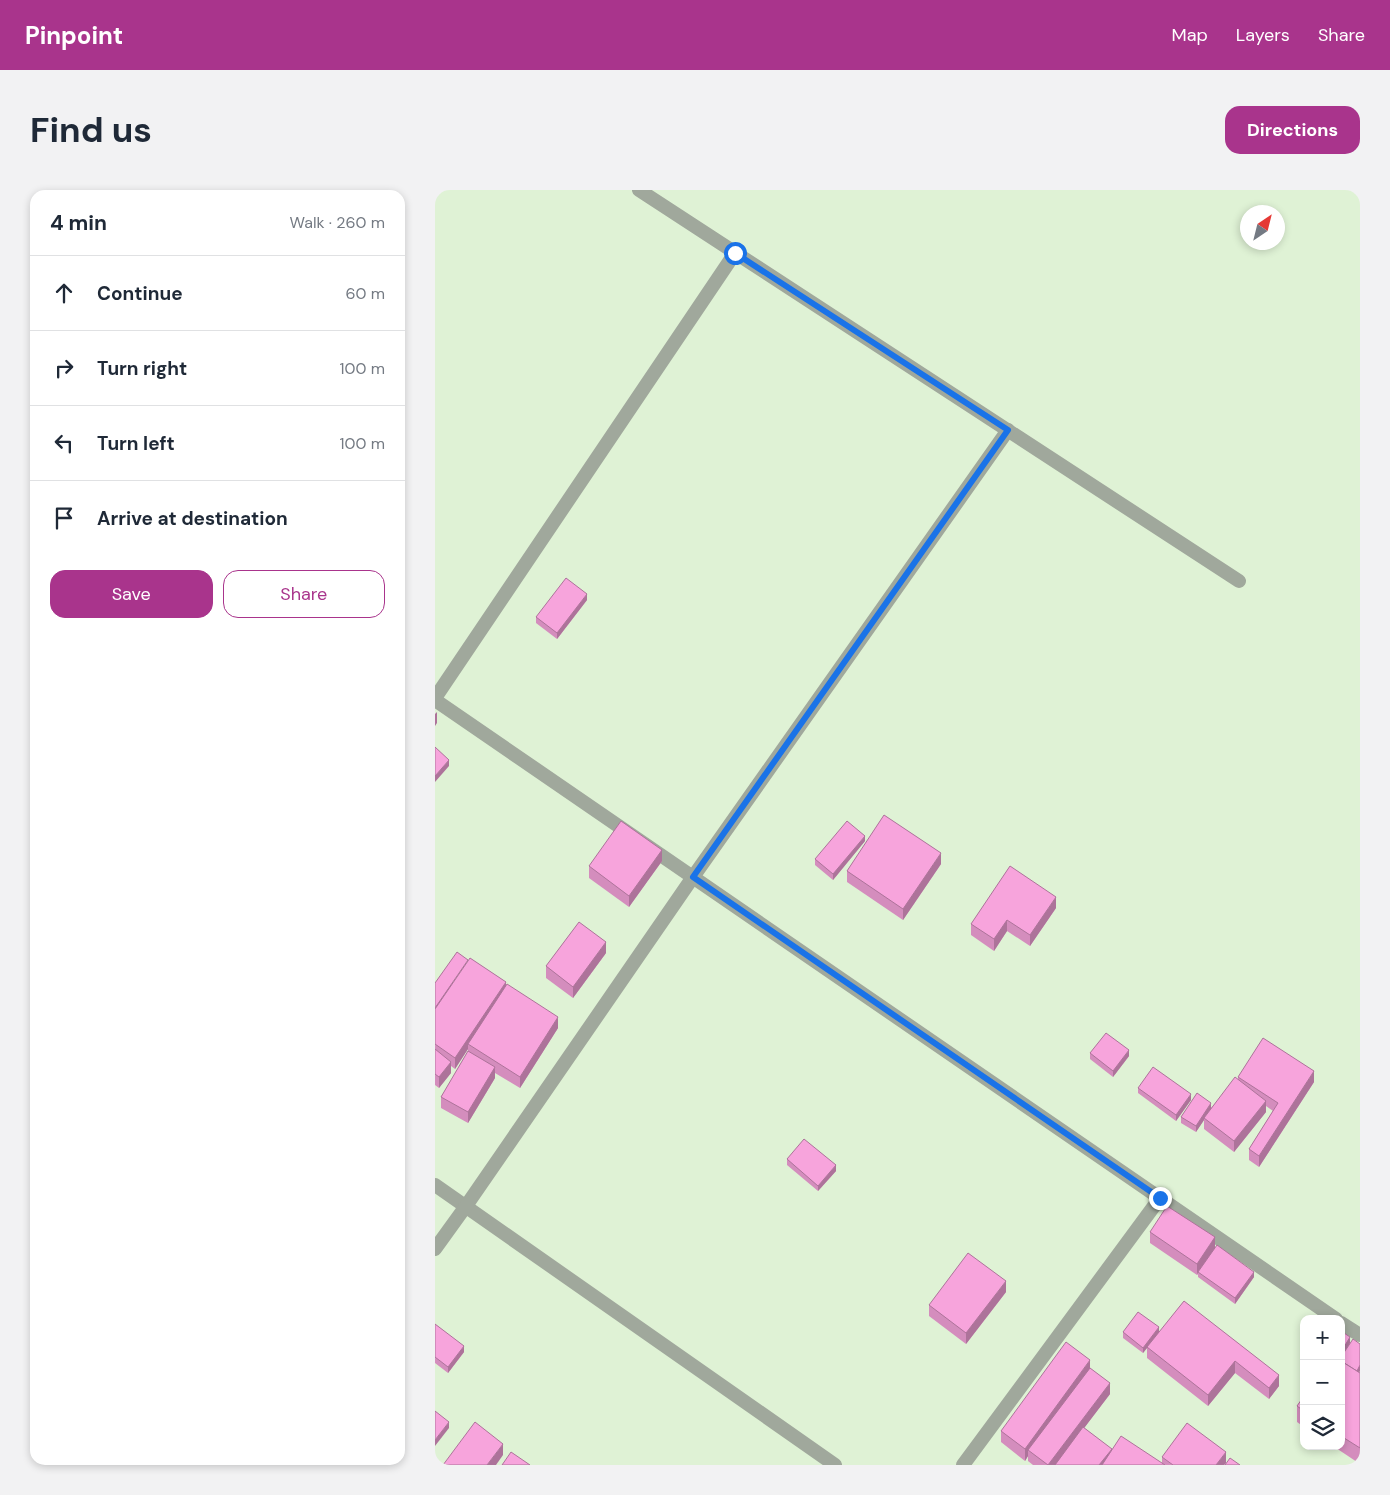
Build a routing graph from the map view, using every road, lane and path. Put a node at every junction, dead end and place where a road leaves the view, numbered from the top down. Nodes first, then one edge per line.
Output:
1 (639, 190) edge
2 (735, 253) junction
3 (1008, 430) junction
4 (1239, 581) dead end
5 (435, 699) edge
6 (693, 877) junction
7 (435, 1185) edge
8 (1160, 1198) junction
9 (466, 1206) junction
10 (435, 1248) edge
11 (1330, 1315) edge
12 (1345, 1326) edge
13 (1360, 1335) edge
14 (835, 1465) edge
15 (963, 1465) edge

1 - 2 street
2 - 3 street
2 - 5 street
3 - 4 street
3 - 6 street
5 - 6 street
6 - 8 street
6 - 9 street
7 - 9 street
8 - 11 street
8 - 15 street
9 - 10 street
9 - 14 street
12 - 13 street

